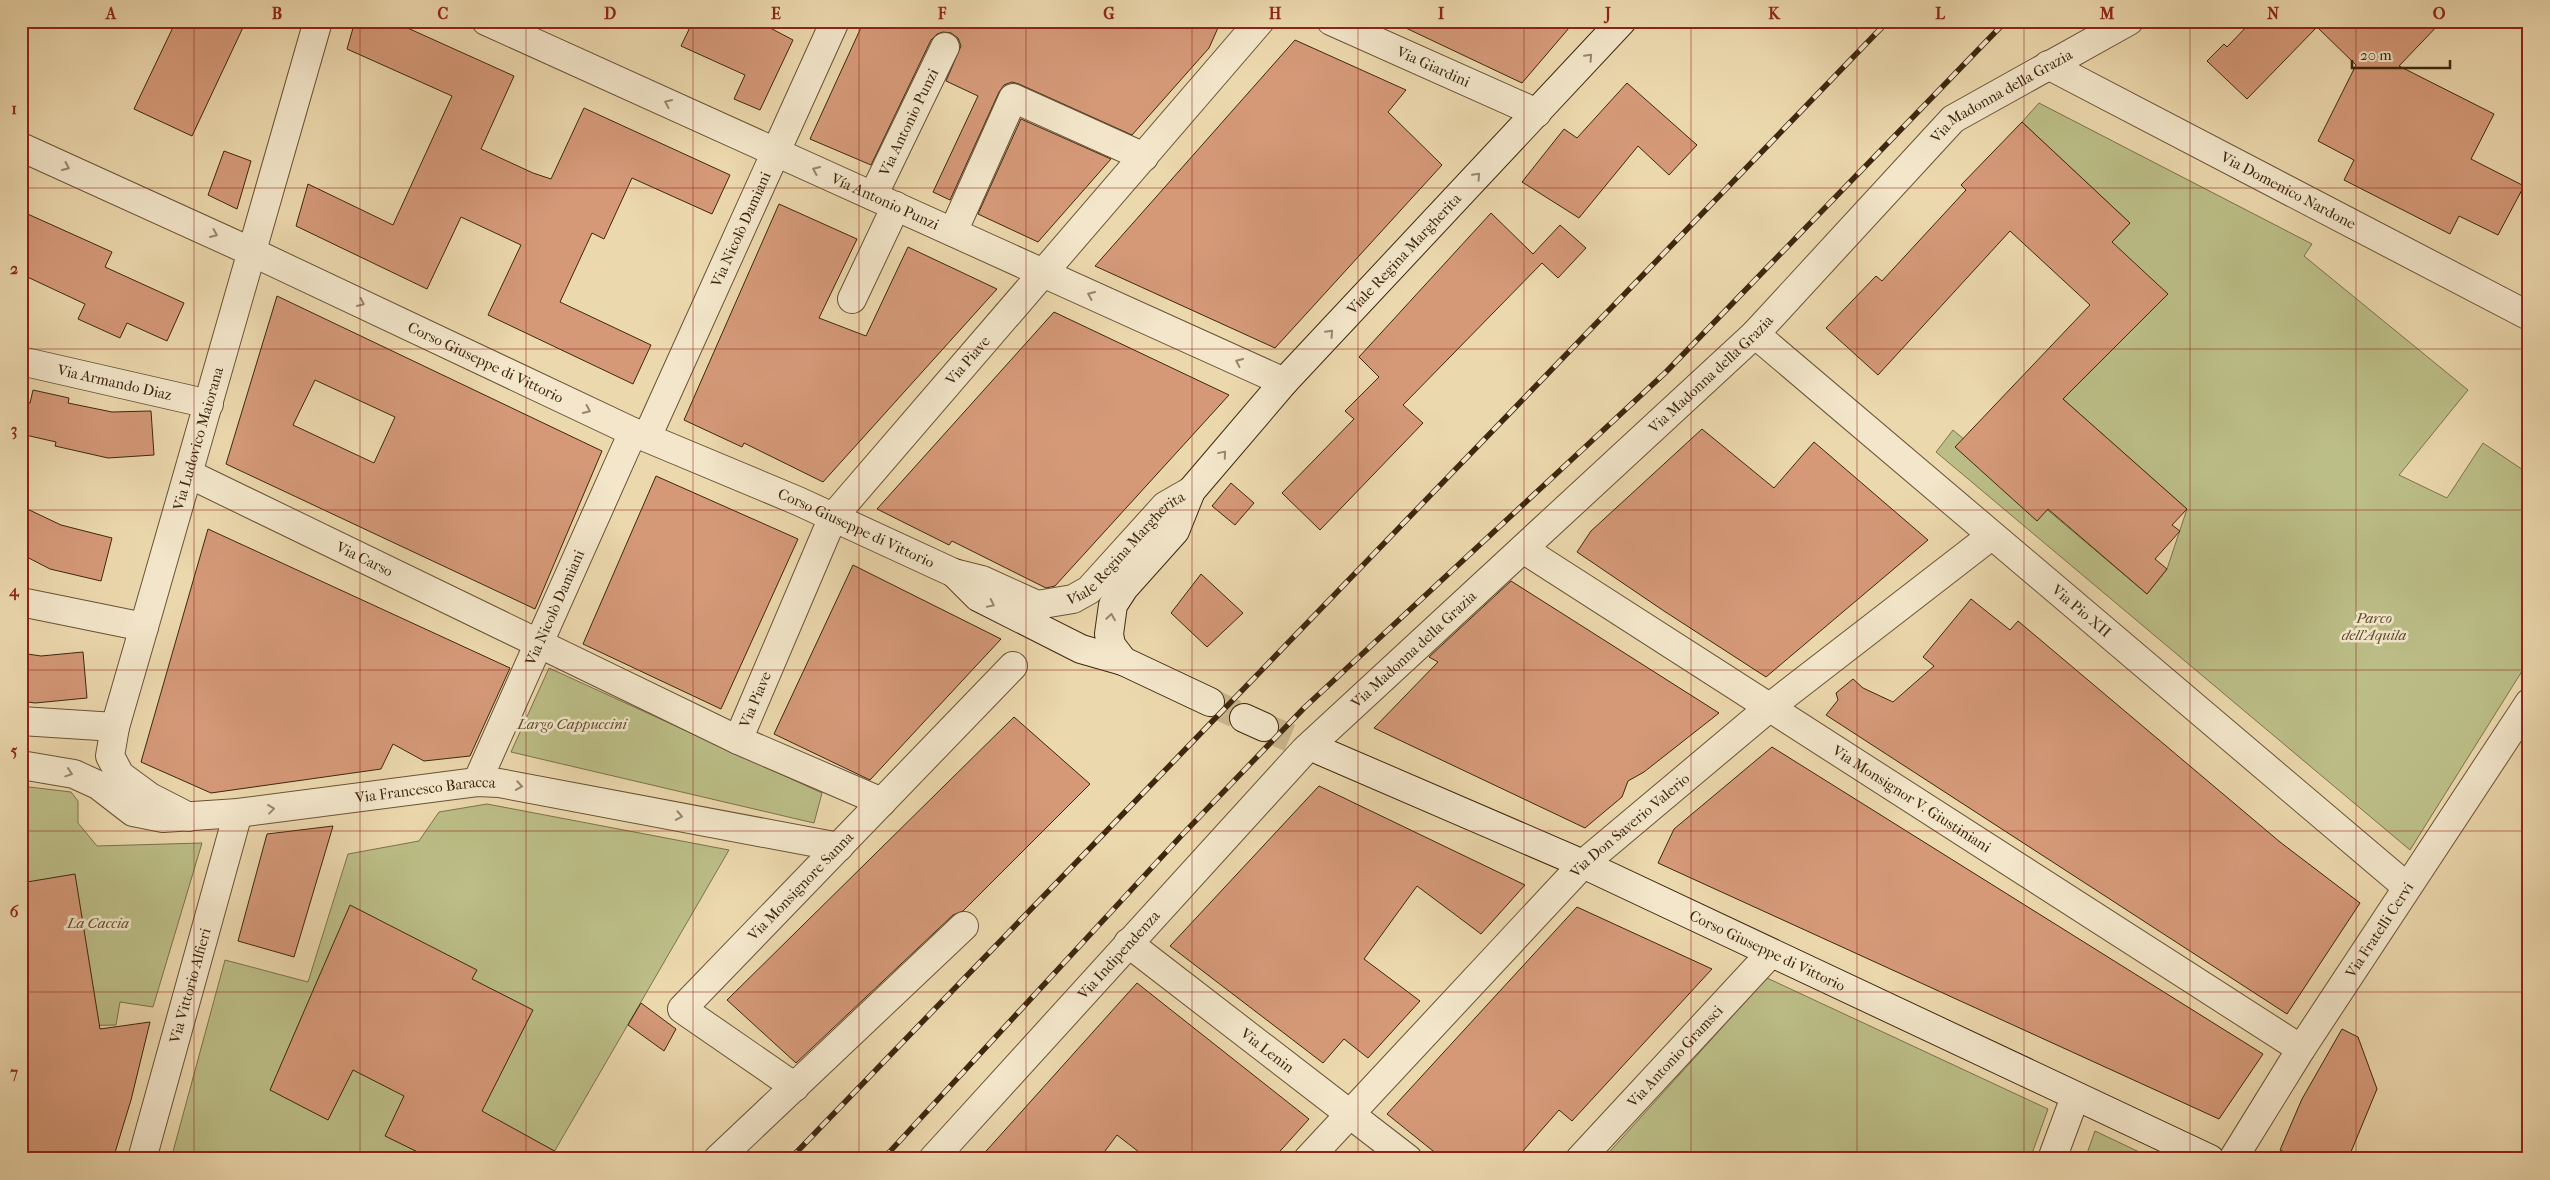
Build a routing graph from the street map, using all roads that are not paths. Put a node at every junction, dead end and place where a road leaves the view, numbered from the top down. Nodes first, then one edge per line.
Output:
1 (318, 21) edge
2 (486, 21) edge
3 (836, 21) edge
4 (1260, 21) edge
5 (1331, 21) edge
6 (1622, 21) edge
7 (2129, 21) edge
8 (945, 47) dead end
9 (2048, 65) junction
10 (1537, 113) junction
11 (21, 147) edge
12 (775, 152) junction
13 (1144, 157) junction
14 (884, 201) junction
15 (953, 232) junction
16 (252, 252) junction
17 (1044, 274) junction
18 (852, 300) dead end
19 (2529, 316) edge
20 (1755, 334) junction
21 (21, 361) edge
22 (1284, 382) junction
23 (209, 404) junction
24 (640, 435) junction
25 (189, 474) junction
26 (1191, 491) junction
27 (834, 517) junction
28 (1991, 536) junction
29 (1524, 549) junction
30 (954, 573) junction
31 (21, 602) edge
32 (144, 627) junction
33 (538, 645) junction
34 (1123, 661) junction
35 (1013, 666) dead end
36 (1210, 702) tunnel mouth
37 (2529, 703) edge
38 (1770, 707) junction
39 (21, 721) edge
40 (115, 727) junction
41 (738, 740) junction
42 (1313, 750) junction
43 (21, 765) edge
44 (477, 782) junction
45 (882, 802) junction
46 (238, 813) junction
47 (189, 817) junction
48 (839, 847) junction
49 (1583, 864) junction
50 (2407, 887) junction
51 (964, 926) dead end
52 (1128, 943) junction
53 (1770, 954) junction
54 (2301, 1049) junction
55 (795, 1087) junction
56 (2075, 1096) junction
57 (1349, 1114) junction
58 (947, 1154) edge
59 (142, 1159) edge
60 (718, 1159) edge
61 (1308, 1159) edge
62 (1408, 1159) edge
63 (1580, 1159) edge
64 (2052, 1159) edge
65 (2210, 1159) edge
66 (2233, 1159) edge

1 - 16 street, Via Ludovico Maiorana
12 -> 2 street, Vía Antonio Punzi
3 - 12 street, Via Nicolò Damiani
4 - 13 street, Via Piave
5 - 10 street, Via Giardini
10 -> 6 street, Viale Regina Margherita
7 - 9 street, Via Madonna della Grazia
8 - 14 street, Via Antonio Punzi
9 - 19 street, Via Domenico Nardone
9 - 20 street, Via Madonna della Grazia
22 -> 10 street, Viale Regina Margherita
11 -> 16 street, Corso Giuseppe di Vittorio
14 -> 12 street, Vía Antonio Punzi
12 - 24 street, Via Nicolò Damiani
13 - 15 street
13 - 17 street, Via Piave
14 - 15 street, Vía Antonio Punzi
14 - 18 street, Via Antonio Punzi
15 - 17 street, Vía Antonio Punzi
16 - 23 street, Via Ludovico Maiorana
16 -> 24 street, Corso Giuseppe di Vittorio
22 -> 17 street, Vía Antonio Punzi
17 - 27 street, Via Piave
20 - 28 street, Via Pio XII
20 - 29 street, Via Madonna della Grazia
21 - 23 street, Via Armando Diaz
26 -> 22 street, Viale Regina Margherita
23 - 25 street, Via Ludovico Maiorana
24 - 27 street, Corso Giuseppe di Vittorio
24 - 33 street, Via Nicolò Damiani
25 - 32 street, Via Ludovico Maiorana
25 - 33 street, Via Carso
26 - 30 street, Viale Regina Margherita
34 -> 26 street, Viale Regina Margherita
27 - 30 street, Corso Giuseppe di Vittorio
27 - 41 street, Via Piave
28 - 38 street, Via Don Saverio Valerio
28 - 50 street, Via Pio XII
29 - 38 street, Via Monsignor V. Giustiniani
29 - 42 street, Via Madonna della Grazia
30 -> 34 street
31 - 32 street
32 - 40 street, Via Ludovico Maiorana
33 - 41 street
33 - 44 street, Via Nicolò Damiani
34 - 36 street
35 - 45 street, Via Monsignore Sanna
37 - 50 street, Via Fratelli Cervi
38 - 49 street, Via Don Saverio Valerio
38 - 54 street, Via Monsignor V. Giustiniani
39 - 40 street
40 - 47 street, Via Ludovico Maiorana
41 - 45 street
42 - 49 street, Corso Giuseppe di Vittorio
42 - 52 street, Via Indipendenza
43 -> 47 street, Via Francesco Baracca
46 -> 44 street, Via Francesco Baracca
44 -> 48 street, Via Francesco Baracca
45 - 48 street, Via Monsignore Sanna
46 - 47 street, Via Francesco Baracca
46 - 59 street, Via Vittorio Alfieri
48 - 55 street, Via Monsignore Sanna
49 - 53 street, Corso Giuseppe di Vittorio
49 - 57 street, Via Don Saverio Valerio
50 - 54 street, Via Fratelli Cervi
51 - 55 street
52 - 57 street, Via Lenin
52 - 58 street, Via Indipendenza
53 - 56 street, Corso Giuseppe di Vittorio
53 - 63 street, Via Antonio Gramsci
54 - 66 street, Via Fratelli Cervi
55 - 60 street
56 - 64 street
56 - 65 street, Corso Giuseppe di Vittorio
57 - 61 street, Via Don Saverio Valerio
57 - 62 street, Via Lenin

